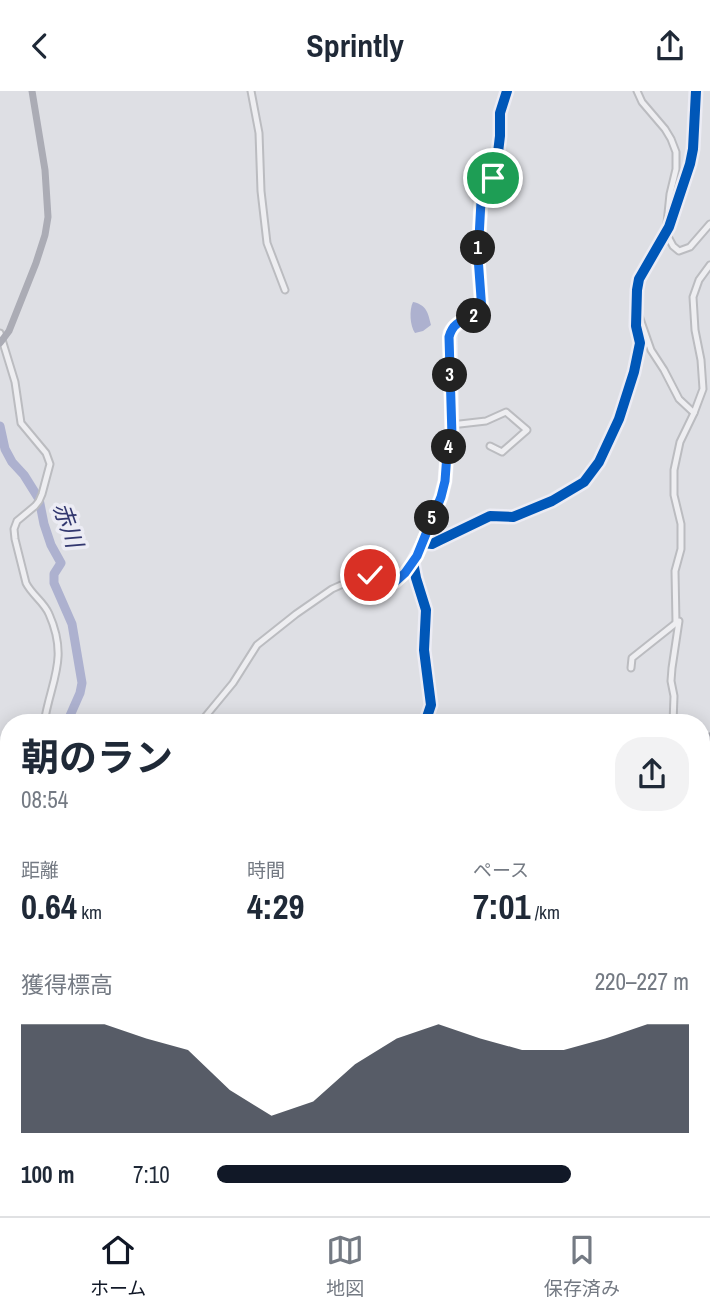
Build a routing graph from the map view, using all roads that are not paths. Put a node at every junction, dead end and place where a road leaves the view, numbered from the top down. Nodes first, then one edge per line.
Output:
1 (32, 91) edge
2 (251, 91) edge
3 (507, 91) edge
4 (637, 91) edge
5 (696, 91) edge
6 (710, 224) edge
7 (666, 233) junction
8 (710, 265) edge
9 (285, 290) dead end
10 (636, 309) junction
11 (1, 338) edge
12 (694, 413) junction
13 (451, 425) junction
14 (490, 446) dead end
15 (423, 543) junction
16 (413, 562) junction
17 (676, 622) junction
18 (631, 668) dead end
19 (46, 714) edge
20 (207, 714) edge
21 (428, 714) edge
22 (673, 714) edge

1 - 11 street
2 - 9 street
3 - 13 street
4 - 7 street
5 - 7 street
6 - 7 street
7 - 10 street
8 - 12 street
10 - 12 street
10 - 15 street
11 - 19 street
12 - 17 street
13 - 14 street
13 - 15 street
15 - 16 street
16 - 20 street
16 - 21 street
17 - 18 street
17 - 22 street

